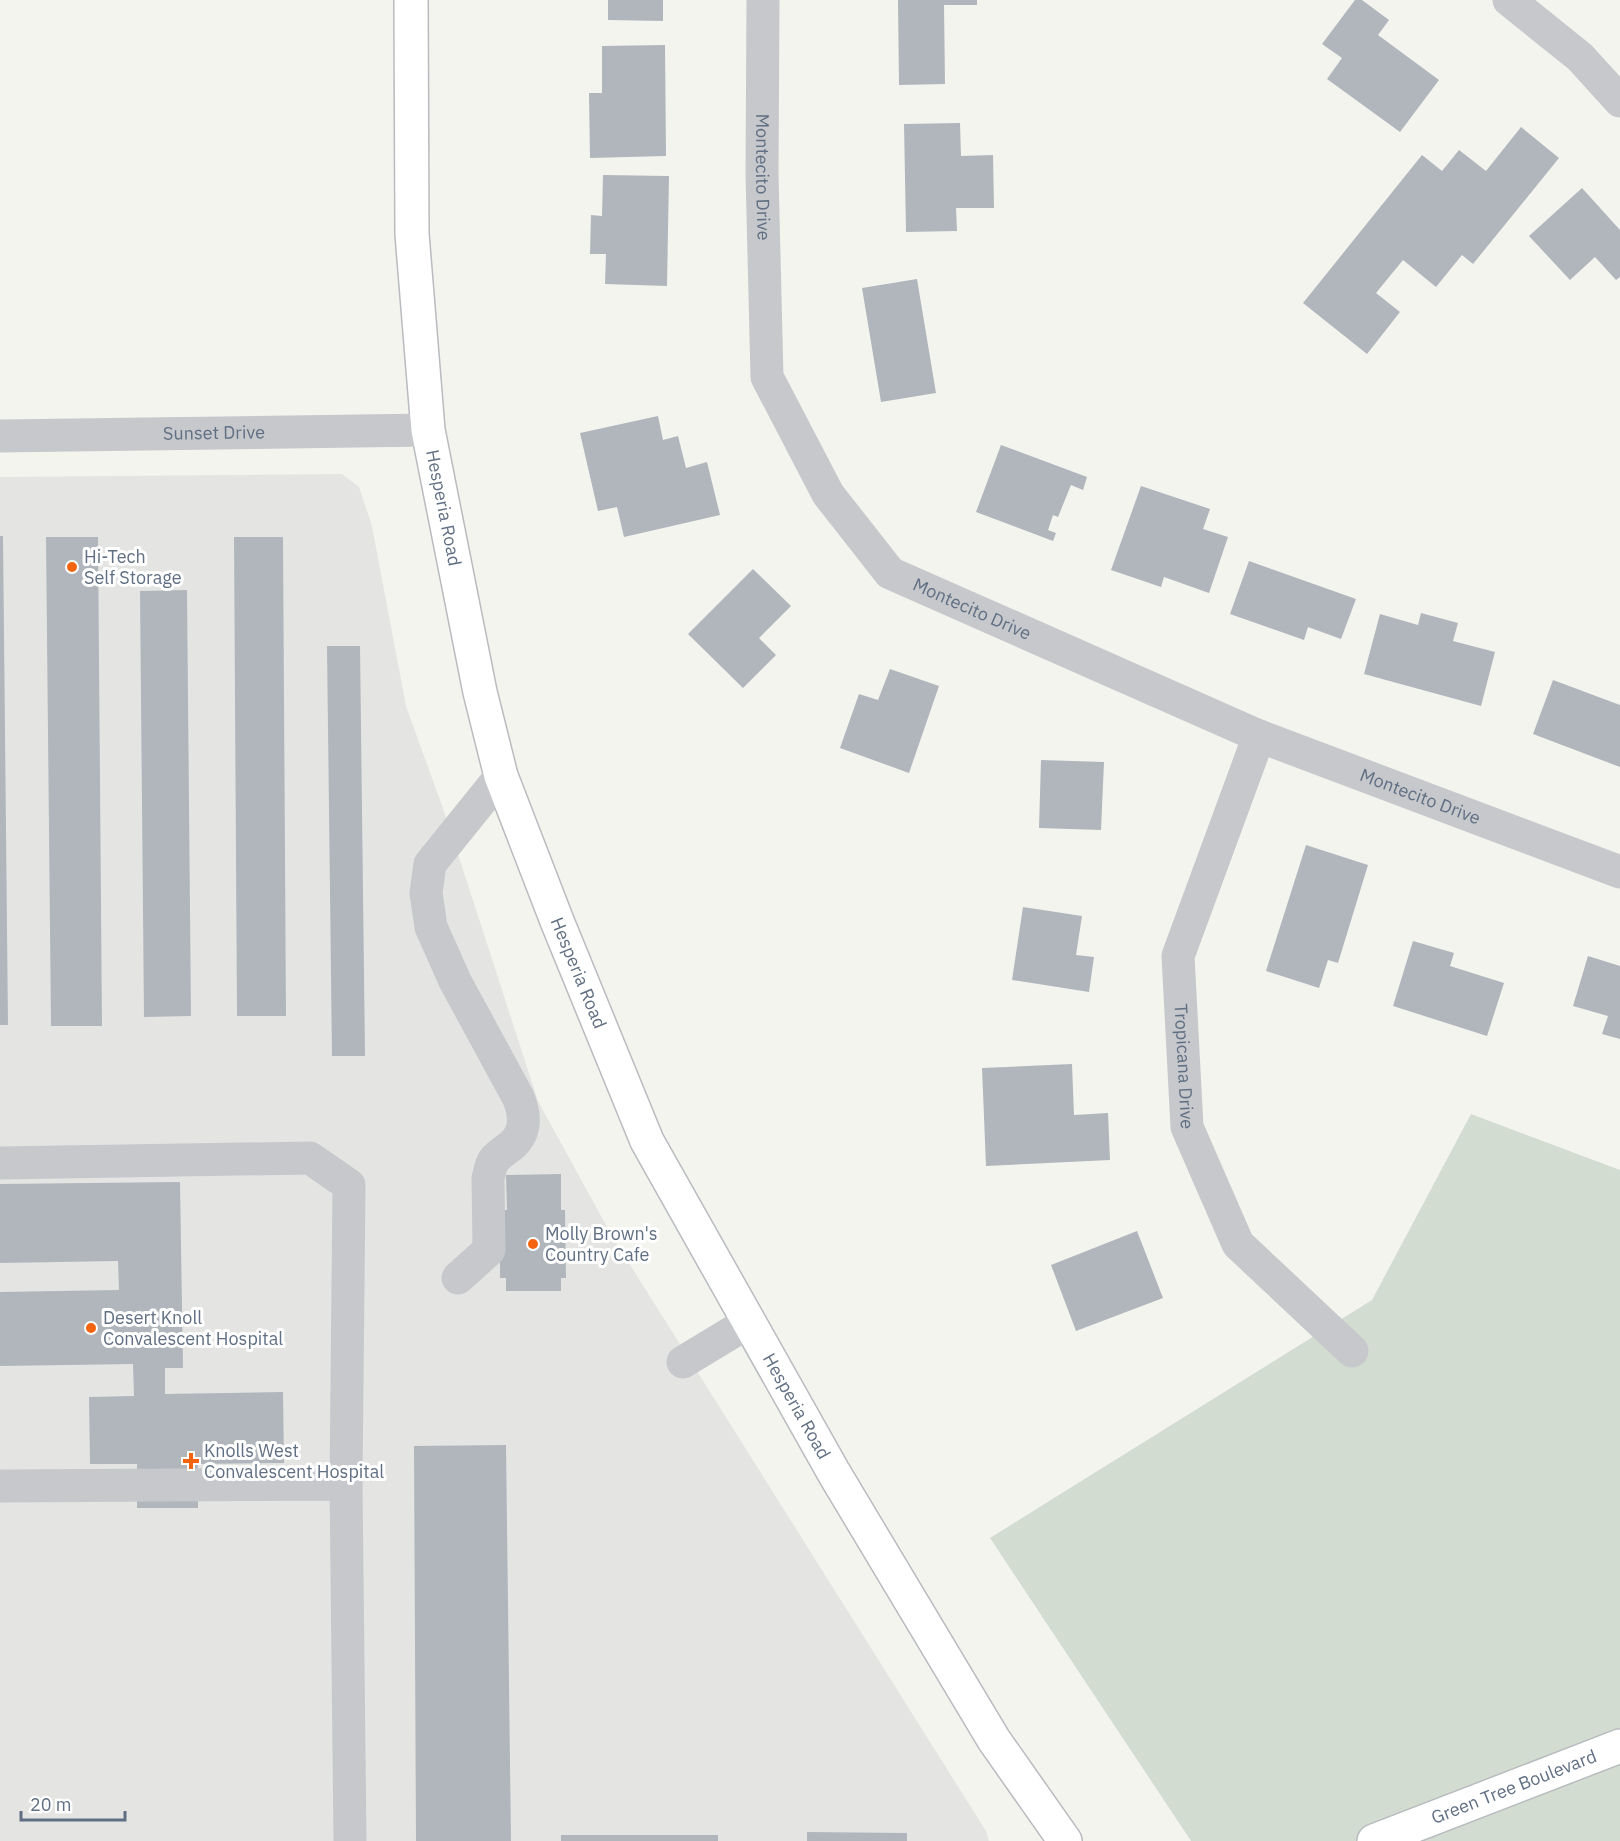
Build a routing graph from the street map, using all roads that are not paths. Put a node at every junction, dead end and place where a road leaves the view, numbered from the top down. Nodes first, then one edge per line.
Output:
1 (411, 0) edge
2 (763, 0) edge
3 (1509, 0) edge
4 (1620, 101) edge
5 (428, 430) junction
6 (0, 436) edge
7 (1259, 736) junction
8 (501, 776) junction
9 (1620, 872) edge
10 (0, 1163) edge
11 (458, 1278) dead end
12 (749, 1322) junction
13 (1352, 1351) dead end
14 (683, 1362) dead end
15 (346, 1484) junction
16 (0, 1486) edge
17 (1620, 1746) edge
18 (350, 1841) edge
19 (1065, 1841) edge
20 (1374, 1841) edge

1 - 5 main road, Hesperia Road
2 - 7 street, Montecito Drive
3 - 4 street
5 - 6 street, Sunset Drive
5 - 8 main road, Hesperia Road
7 - 9 street, Montecito Drive
7 - 13 street, Tropicana Drive
8 - 11 street
8 - 12 main road, Hesperia Road
10 - 15 street
12 - 14 street
12 - 19 main road, Hesperia Road
15 - 16 street
15 - 18 street
17 - 20 main road, Green Tree Boulevard

